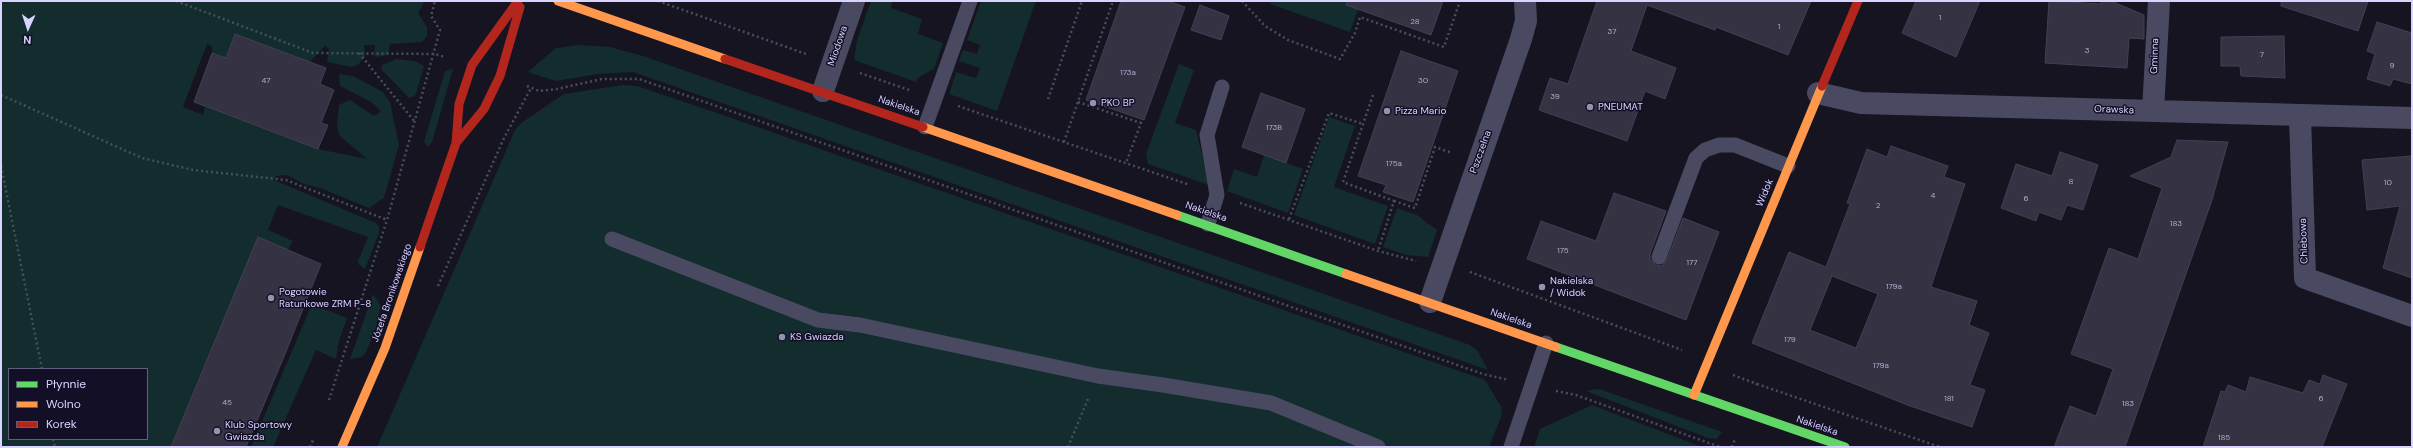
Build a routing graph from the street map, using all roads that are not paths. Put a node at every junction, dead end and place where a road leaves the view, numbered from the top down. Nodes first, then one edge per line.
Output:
1 (518, 1) edge
2 (522, 1) edge
3 (558, 1) edge
4 (854, 1) edge
5 (970, 1) edge
6 (1526, 1) edge
7 (1858, 1) edge
8 (2159, 1) edge
9 (1222, 87) dead end
10 (823, 91) junction
11 (1818, 93) junction
12 (2153, 112) junction
13 (2300, 115) junction
14 (2412, 118) edge
15 (925, 127) junction
16 (456, 144) junction
17 (1788, 166) junction
18 (1208, 224) junction
19 (612, 239) dead end
20 (1658, 257) dead end
21 (1430, 302) junction
22 (2412, 316) edge
23 (1546, 343) junction
24 (1694, 395) junction
25 (342, 447) edge
26 (1378, 447) edge
27 (1511, 447) edge
28 (1845, 447) edge

1 - 16 main road, Józefa Bronikowskiego
2 - 16 main road, Józefa Bronikowskiego
3 - 10 main road, Nakielska
4 - 10 street, Miodowa
5 - 15 lane
6 - 21 street, Pszczelna
7 - 11 main road, Widok
8 - 12 street, Gminna
9 - 18 lane
10 - 15 main road, Nakielska
11 - 12 street, Orawska
11 - 17 main road, Widok
12 - 13 street, Orawska
13 - 14 street, Orawska
13 - 22 street, Chlebowa
15 - 18 main road, Nakielska
16 - 25 main road, Józefa Bronikowskiego
17 - 20 lane
17 - 24 main road, Widok
18 - 21 main road, Nakielska
19 - 26 lane
21 - 23 main road, Nakielska
23 - 24 main road, Nakielska
23 - 27 lane
24 - 28 main road, Nakielska

